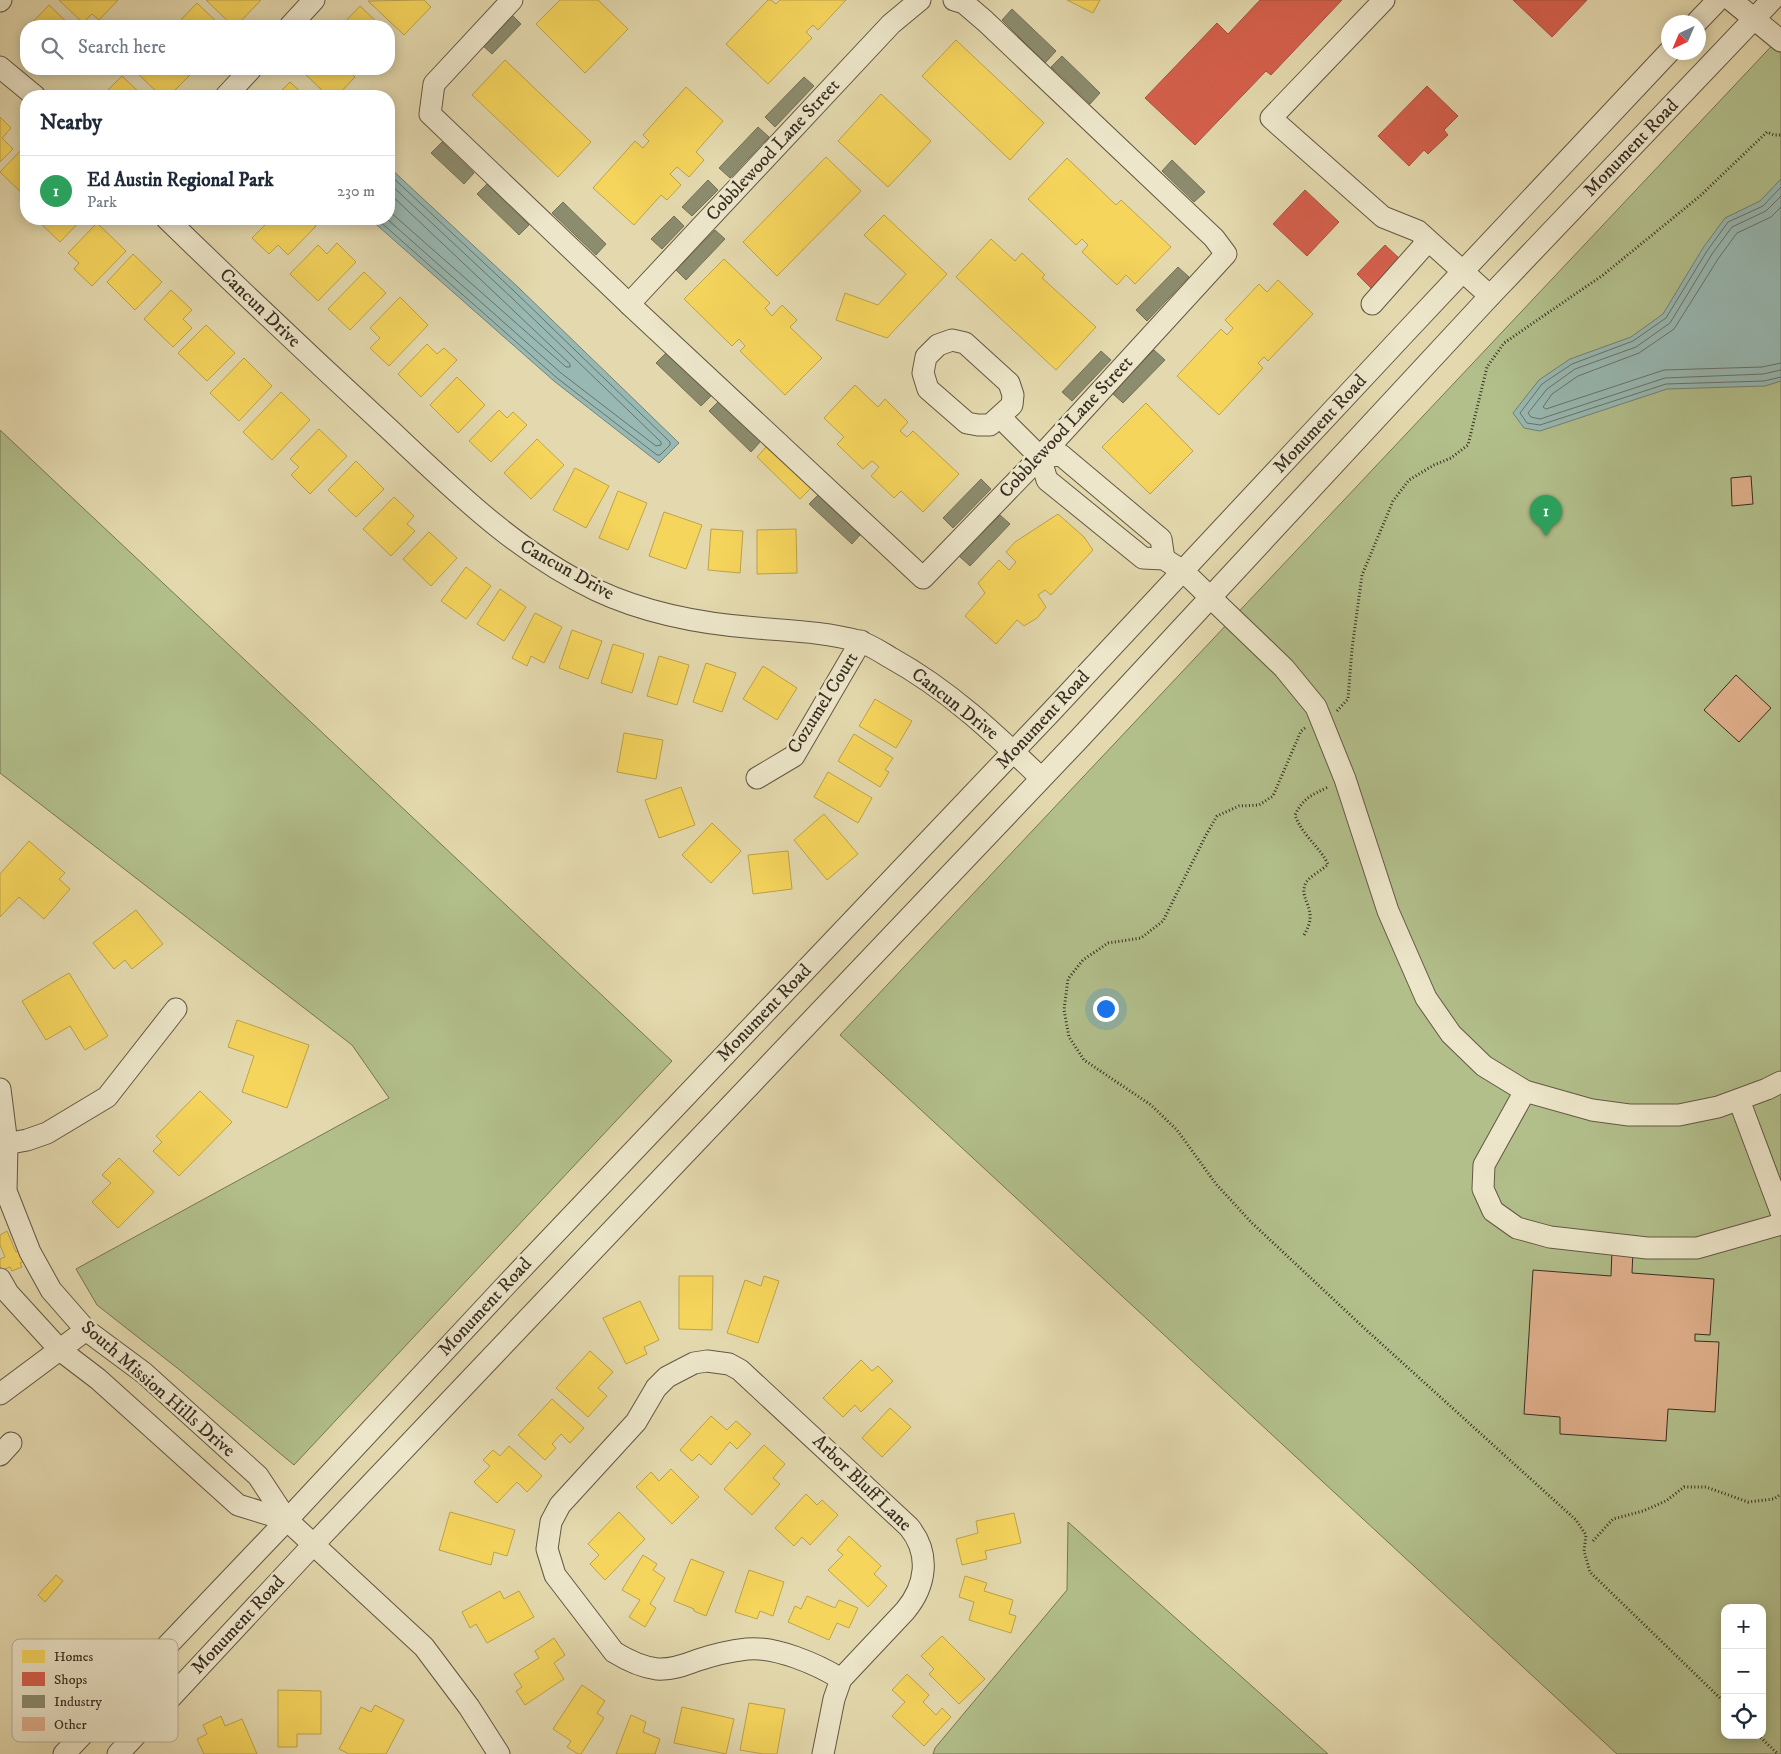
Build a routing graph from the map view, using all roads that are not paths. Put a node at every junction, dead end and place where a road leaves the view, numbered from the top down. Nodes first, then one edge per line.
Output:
1 (314, 0) edge
2 (512, 0) edge
3 (920, 0) edge
4 (954, 0) edge
5 (1384, 0) edge
6 (1718, 0) edge
7 (1731, 0) edge
8 (1772, 0) edge
9 (1704, 15) edge
10 (1755, 19) junction
11 (296, 20) edge
12 (1781, 41) edge
13 (1661, 60) edge
14 (0, 67) edge
15 (245, 75) edge
16 (28, 90) edge
17 (232, 90) edge
18 (173, 225) edge
19 (1428, 241) junction
20 (1462, 272) junction
21 (1490, 296) junction
22 (629, 304) junction
23 (1372, 304) dead end
24 (1000, 417) dead end
25 (1040, 458) junction
26 (1164, 559) junction
27 (1183, 571) junction
28 (1212, 597) junction
29 (861, 641) junction
30 (1013, 751) junction
31 (757, 778) dead end
32 (1041, 778) junction
33 (176, 1009) dead end
34 (1781, 1082) edge
35 (0, 1090) edge
36 (1525, 1091) junction
37 (1739, 1100) junction
38 (3, 1144) edge
39 (1781, 1212) edge
40 (1781, 1224) edge
41 (0, 1279) edge
42 (86, 1330) junction
43 (60, 1350) junction
44 (0, 1394) edge
45 (287, 1520) junction
46 (313, 1545) junction
47 (174, 1639) edge
48 (841, 1679) junction
49 (178, 1690) edge
50 (75, 1742) edge
51 (129, 1742) edge
52 (64, 1754) edge
53 (118, 1754) edge
54 (499, 1754) edge
55 (823, 1754) edge

1 - 11 street
2 - 22 street, Cobblewood Lane Street
3 - 22 street, Cobblewood Lane Street
4 - 25 street, Cobblewood Lane Street
5 - 19 street
6 - 9 street
7 - 10 street
8 - 10 street, Monument Road
10 - 12 street
10 - 21 street, Monument Road
13 - 20 street, Monument Road
14 - 16 street
15 - 17 street
18 - 29 street, Cancun Drive
19 - 20 street
19 - 23 street
20 - 21 street
20 - 27 street, Monument Road
21 - 28 street, Monument Road
22 - 25 street, Cobblewood Lane Street
24 - 25 street
25 - 26 street
25 - 26 street
26 - 27 street
27 - 28 street
27 - 30 street, Monument Road
28 - 32 street, Monument Road
28 - 36 street
29 - 30 street, Cancun Drive
29 - 31 street, Cozumel Court
30 - 32 street, Cancun Drive
30 - 45 street, Monument Road
32 - 46 street, Monument Road
33 - 38 street
34 - 37 street
35 - 38 street, South Mission Hills Drive
36 - 37 street
36 - 40 street
37 - 39 street
38 - 42 street, South Mission Hills Drive
41 - 43 street, South Mission Hills Drive
42 - 43 street
42 - 45 street, South Mission Hills Drive
43 - 44 street
43 - 45 street, South Mission Hills Drive
45 - 46 street
45 - 47 street, Monument Road
46 - 49 street, Monument Road
46 - 54 street
48 - 48 street, Arbor Bluff Lane
48 - 55 street
50 - 52 street, Monument Road
51 - 53 street, Monument Road

